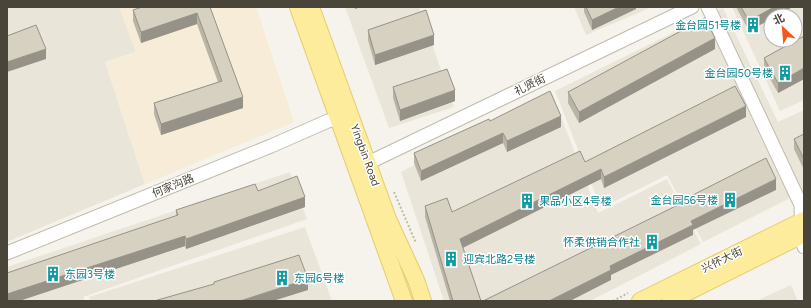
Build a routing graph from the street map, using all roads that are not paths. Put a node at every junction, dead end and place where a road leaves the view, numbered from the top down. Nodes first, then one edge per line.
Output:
1 (298, 7) edge
2 (311, 7) edge
3 (692, 7) edge
4 (708, 7) edge
5 (338, 118) junction
6 (368, 163) junction
7 (803, 231) edge
8 (7, 253) edge
9 (404, 301) edge
10 (423, 301) edge
11 (640, 301) edge
12 (670, 301) edge

1 - 5 main road, Yingbin Road
2 - 6 main road, Yingbin Road
3 - 6 street, 礼贤街
4 - 7 street
5 - 8 street, 何家沟路
5 - 9 main road, Yingbin Road
6 - 10 main road, Yingbin Road
7 - 11 main road, 兴怀大街
7 - 12 main road, 兴怀大街

